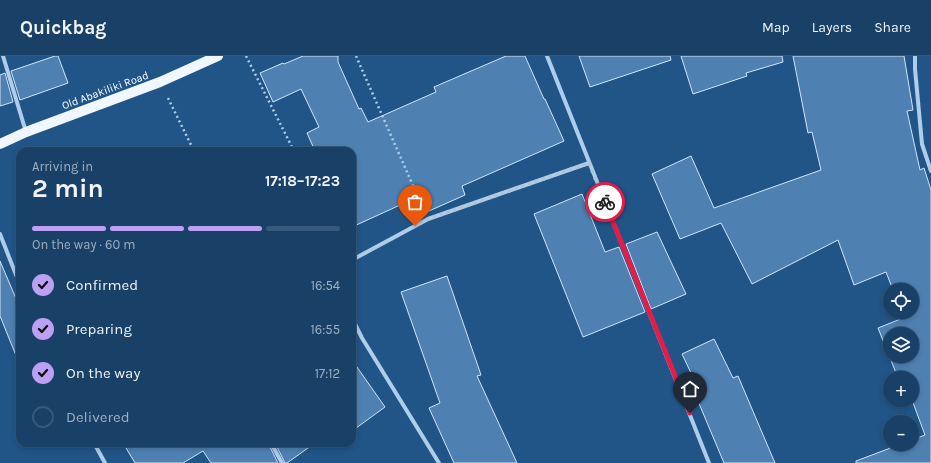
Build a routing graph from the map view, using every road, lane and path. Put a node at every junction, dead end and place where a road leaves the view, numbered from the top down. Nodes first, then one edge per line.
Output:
1 (2, 56) edge
2 (218, 56) edge
3 (246, 56) edge
4 (356, 56) edge
5 (547, 56) edge
6 (915, 56) edge
7 (160, 82) junction
8 (26, 132) junction
9 (0, 144) edge
10 (192, 147) edge
11 (292, 147) edge
12 (589, 163) junction
13 (931, 171) edge
14 (428, 219) junction
15 (0, 234) edge
16 (356, 258) edge
17 (16, 274) edge
18 (356, 326) edge
19 (96, 447) edge
20 (273, 447) edge
21 (105, 463) edge
22 (282, 463) edge
23 (439, 463) edge
24 (709, 463) edge

1 - 8 street
2 - 7 main road, Old Abakiliki Road
3 - 11 path
4 - 14 path
5 - 12 street
6 - 13 street
7 - 8 main road, Old Abakiliki Road
7 - 10 path
8 - 9 main road, Old Abakiliki Road
12 - 14 street
12 - 24 street
14 - 16 street
15 - 17 street
18 - 23 street
19 - 21 street
20 - 22 street

